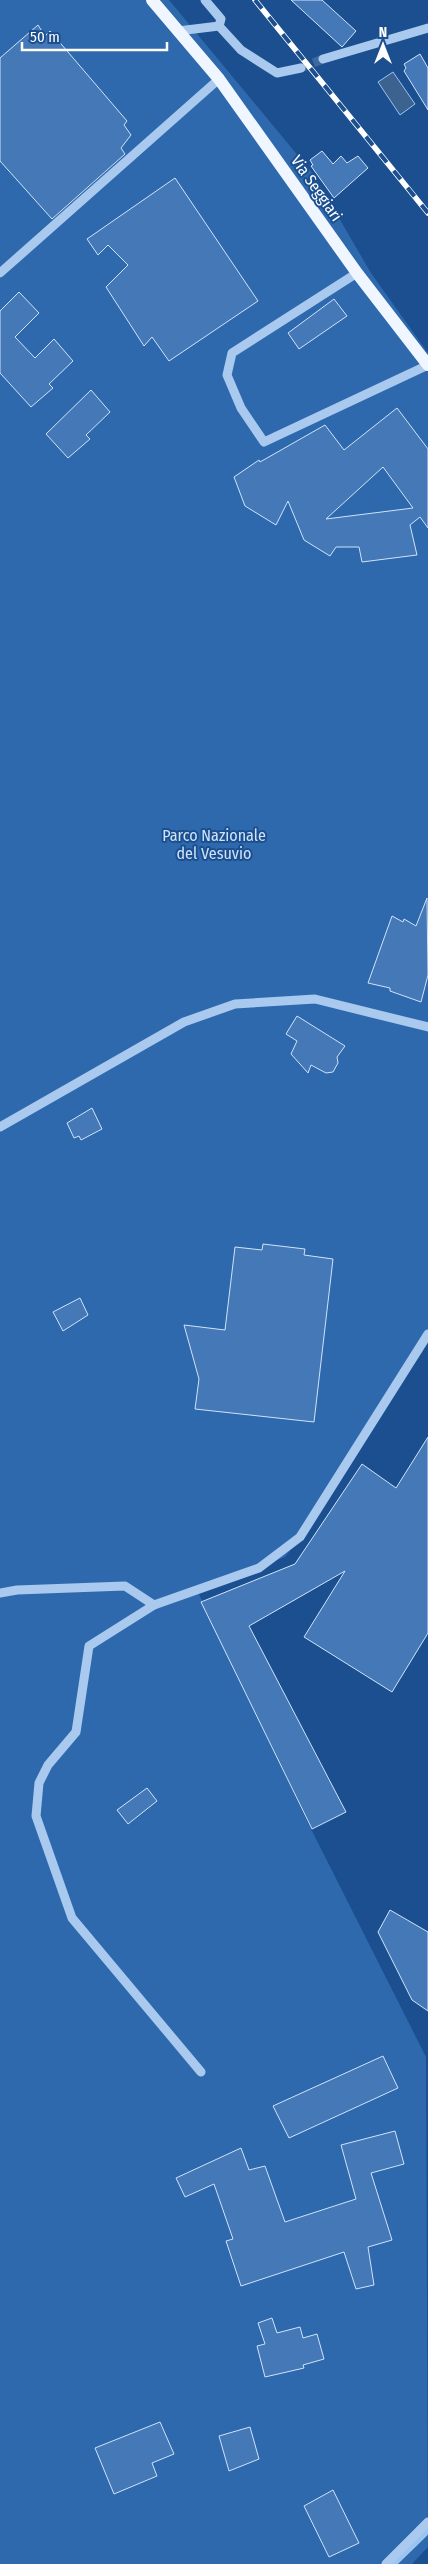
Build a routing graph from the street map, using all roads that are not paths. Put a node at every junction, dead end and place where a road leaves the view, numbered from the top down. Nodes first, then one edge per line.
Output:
1 (152, 0) edge
2 (205, 0) edge
3 (219, 26) junction
4 (428, 28) edge
5 (178, 31) junction
6 (323, 59) tunnel mouth
7 (301, 68) tunnel mouth
8 (219, 79) junction
9 (0, 272) edge
10 (357, 274) junction
11 (428, 365) edge
12 (428, 1027) edge
13 (0, 1127) edge
14 (428, 1334) edge
15 (0, 1593) edge
16 (154, 1605) junction
17 (201, 2072) dead end
18 (428, 2522) edge
19 (386, 2564) edge

1 - 5 main road, Via Seggiari
2 - 3 street
3 - 5 street
3 - 7 street
4 - 6 street
5 - 8 main road, Via Seggiari
8 - 9 street
8 - 10 main road, Via Seggiari
10 - 11 main road, Via Seggiari
10 - 11 street
12 - 13 street
14 - 16 street
15 - 16 street
16 - 17 street
18 - 19 street

